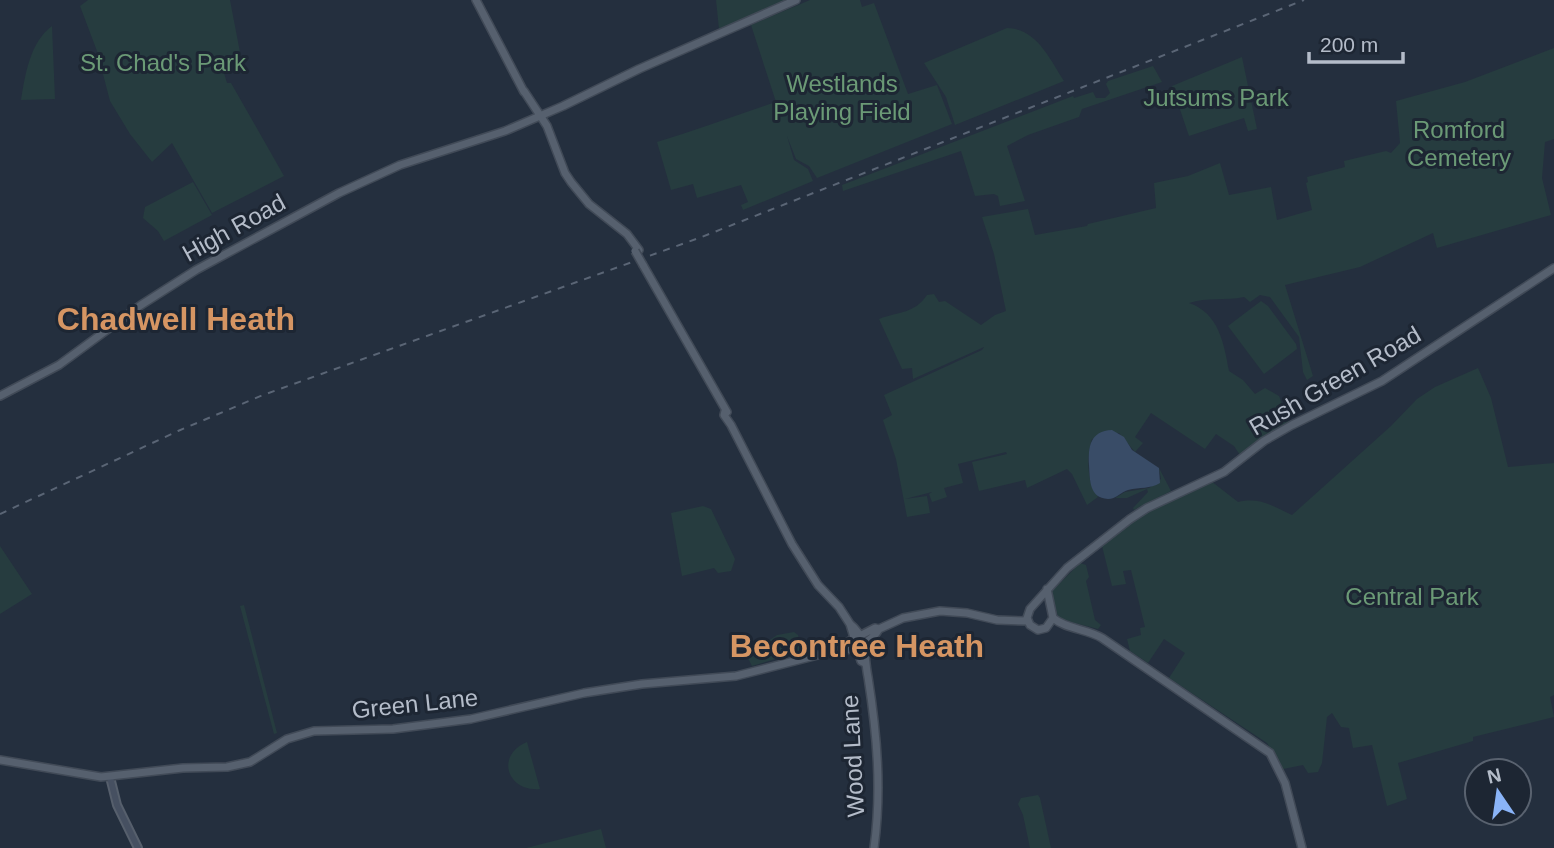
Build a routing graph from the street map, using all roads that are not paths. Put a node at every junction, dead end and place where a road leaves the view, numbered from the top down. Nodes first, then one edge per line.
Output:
1 (476, 0) edge
2 (796, 0) edge
3 (540, 118) junction
4 (1554, 268) edge
5 (0, 396) edge
6 (1047, 589) junction
7 (1030, 609) junction
8 (1053, 615) junction
9 (1012, 619) junction
10 (1027, 621) junction
11 (852, 625) junction
12 (1049, 626) junction
13 (875, 629) junction
14 (859, 641) junction
15 (0, 760) edge
16 (110, 777) junction
17 (138, 848) edge
18 (874, 848) edge
19 (1300, 848) edge

1 - 3 main road, Wood Lane
2 - 3 main road, High Road
3 - 5 main road, High Road
3 - 11 main road, Wood Lane, bridge
4 - 6 main road, Rush Green Road
6 - 7 main road
6 - 8 main road
7 - 8 main road
7 - 9 main road
7 - 10 main road
8 - 12 main road
8 - 19 main road
9 - 10 main road
9 - 13 main road
10 - 12 main road
11 - 13 main road
11 - 14 main road, Wood Lane
12 - 19 main road
13 - 14 main road
14 - 16 main road, Green Lane
14 - 18 main road, Wood Lane
15 - 16 main road, Green Lane
16 - 17 main road

